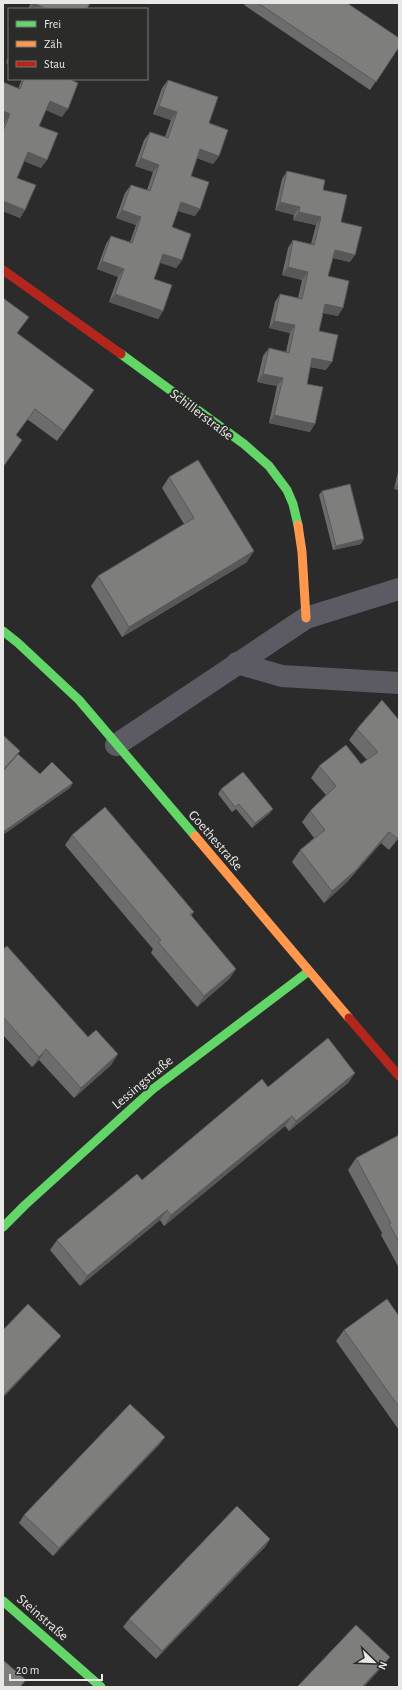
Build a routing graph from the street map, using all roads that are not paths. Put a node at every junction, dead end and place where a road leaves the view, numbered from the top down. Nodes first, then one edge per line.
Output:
1 (3, 270) edge
2 (399, 589) edge
3 (306, 618) junction
4 (3, 631) edge
5 (238, 663) junction
6 (399, 683) edge
7 (116, 745) junction
8 (309, 971) junction
9 (399, 1076) edge
10 (3, 1227) edge
11 (3, 1601) edge
12 (101, 1687) edge

1 - 3 street, Schillerstraße
2 - 3 street
3 - 5 street
4 - 7 street, Goethestraße
5 - 6 street
5 - 7 street
7 - 8 street, Goethestraße
8 - 9 street, Goethestraße
8 - 10 street, Lessingstraße
11 - 12 street, Steinstraße

